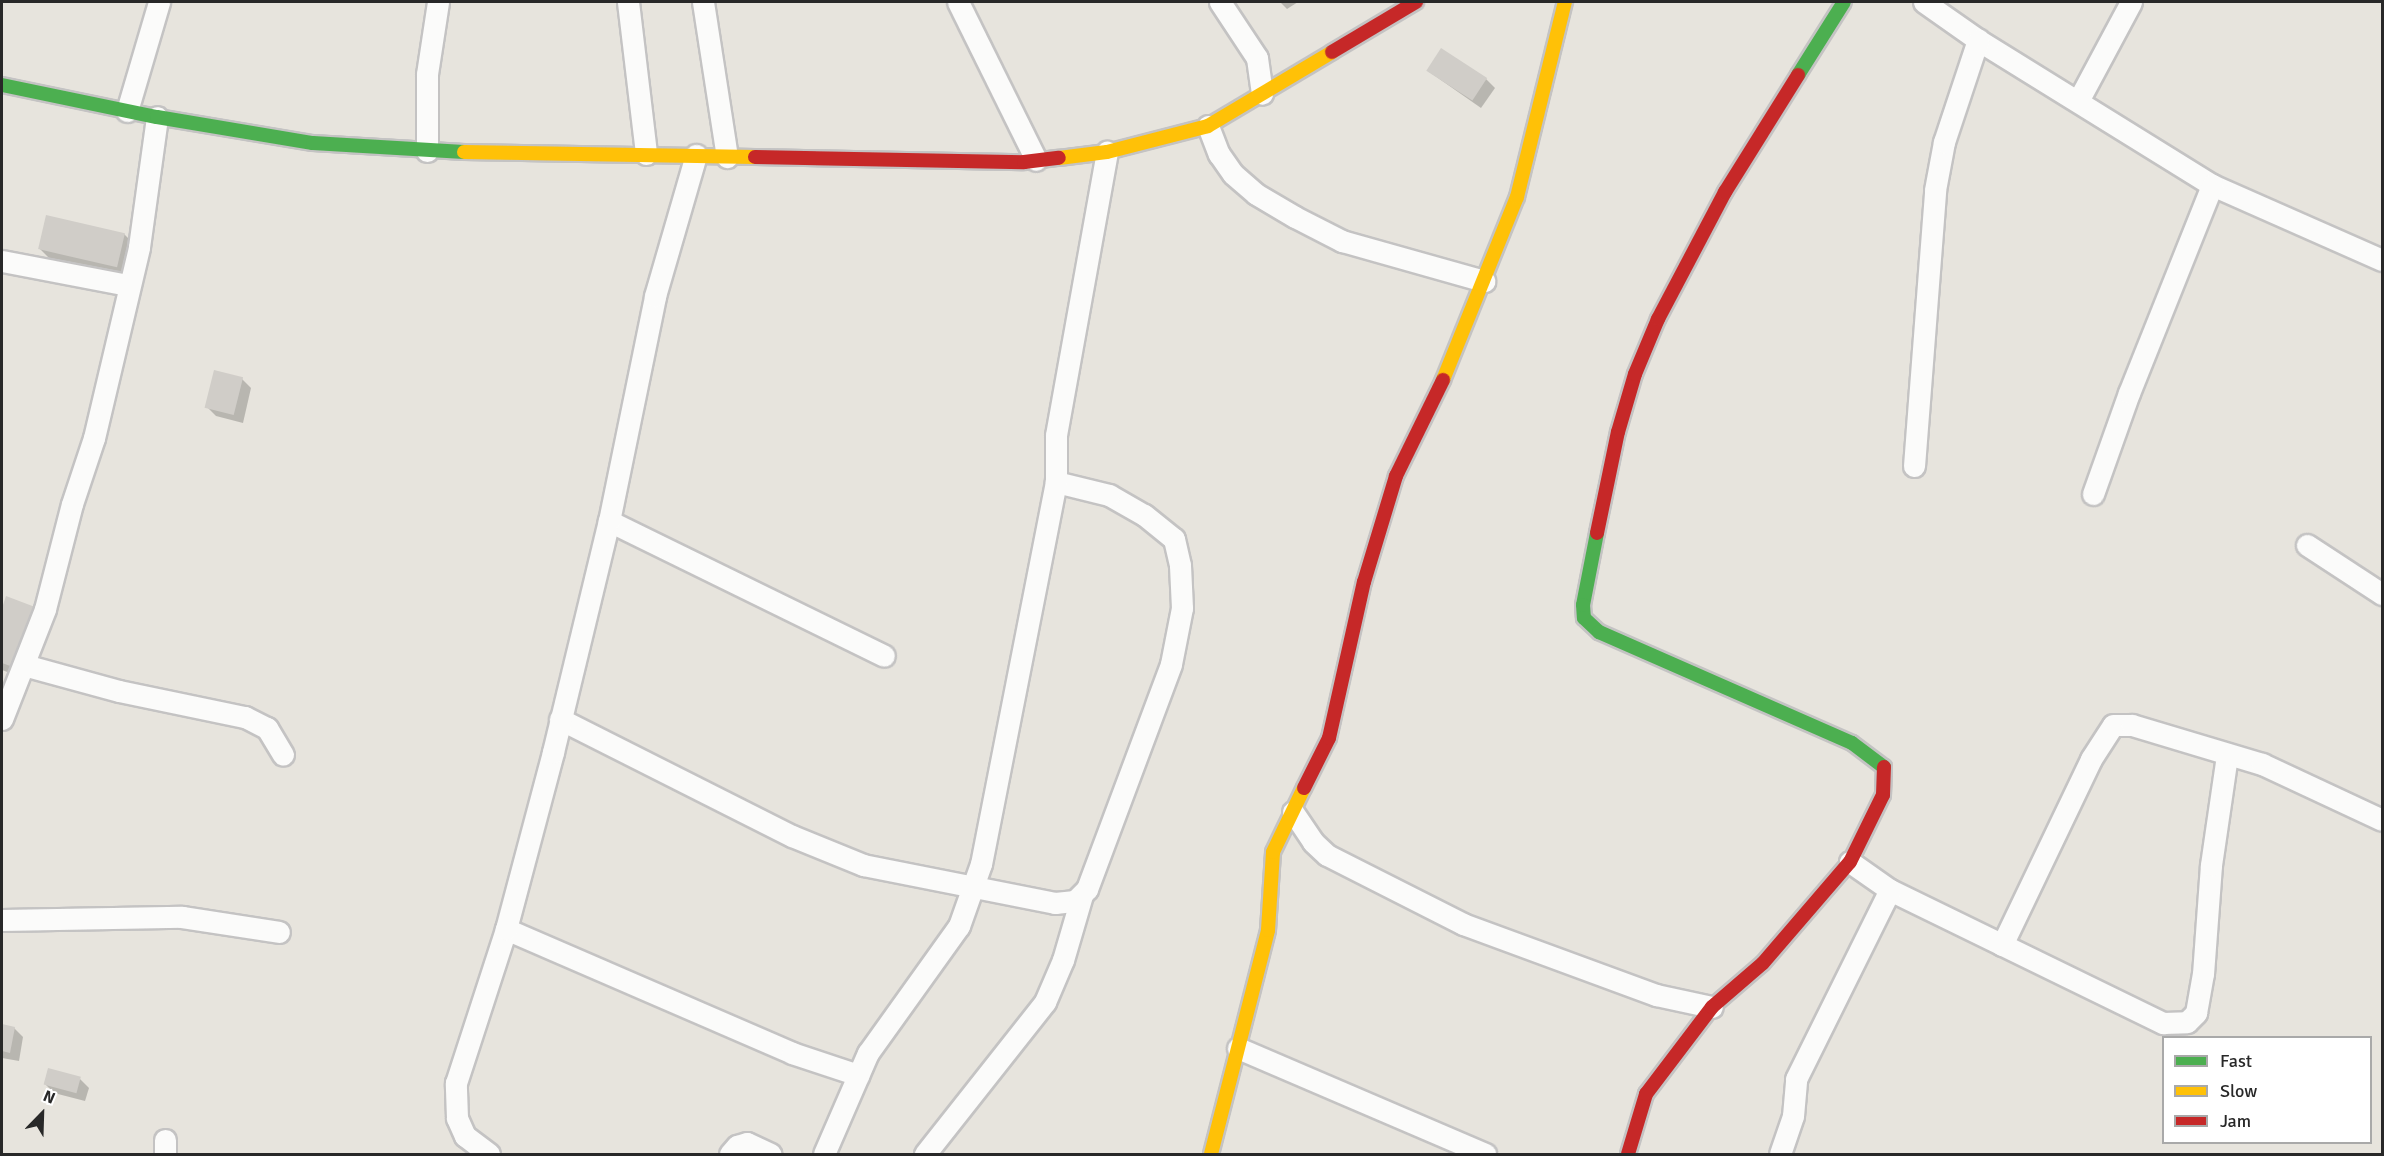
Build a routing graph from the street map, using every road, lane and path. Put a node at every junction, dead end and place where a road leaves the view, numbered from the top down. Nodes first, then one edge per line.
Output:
1 (159, 2) edge
2 (438, 2) edge
3 (628, 2) edge
4 (703, 2) edge
5 (958, 2) edge
6 (1220, 2) edge
7 (1416, 2) edge
8 (1565, 2) edge
9 (1844, 2) edge
10 (1924, 2) edge
11 (2131, 2) edge
12 (1978, 40) junction
13 (1257, 58) junction
14 (1295, 76) junction
15 (2, 84) edge
16 (1262, 94) junction
17 (2078, 101) junction
18 (128, 111) junction
19 (157, 117) junction
20 (1208, 126) junction
21 (427, 151) junction
22 (1107, 152) junction
23 (646, 154) junction
24 (696, 155) junction
25 (727, 157) junction
26 (1036, 160) junction
27 (2212, 185) junction
28 (2382, 260) edge
29 (2, 261) edge
30 (1484, 280) junction
31 (128, 285) junction
32 (1914, 466) dead end
33 (1056, 482) junction
34 (2093, 494) dead end
35 (609, 520) junction
36 (2307, 545) dead end
37 (2382, 594) edge
38 (884, 656) dead end
39 (24, 665) junction
40 (2, 719) edge
41 (560, 719) junction
42 (283, 755) dead end
43 (2227, 755) junction
44 (1293, 812) junction
45 (2382, 820) edge
46 (1850, 862) junction
47 (973, 887) junction
48 (1890, 890) junction
49 (1082, 895) junction
50 (2, 920) edge
51 (506, 928) junction
52 (279, 932) dead end
53 (2002, 945) junction
54 (1712, 1007) junction
55 (1238, 1048) junction
56 (858, 1075) junction
57 (489, 1155) edge
58 (730, 1155) edge
59 (771, 1155) edge
60 (824, 1155) edge
61 (926, 1155) edge
62 (1212, 1155) edge
63 (1485, 1155) edge
64 (1628, 1155) edge
65 (1780, 1155) edge

1 - 18 street
2 - 21 street
3 - 23 street
4 - 25 street
5 - 26 street
6 - 13 street
7 - 14 street
8 - 30 street
9 - 46 street
10 - 12 street
11 - 17 street
12 - 17 street
12 - 32 street
13 - 14 street
13 - 16 street
14 - 16 street
15 - 18 street
16 - 20 street
17 - 27 street
18 - 19 street
19 - 21 street
19 - 31 street
20 - 22 street
20 - 30 street
21 - 23 street
22 - 26 street
22 - 33 street
23 - 24 street
24 - 25 street
24 - 35 street
25 - 26 street
27 - 28 street
27 - 34 street
29 - 31 street
30 - 44 street
31 - 39 street
33 - 47 street
33 - 49 street
35 - 38 street
35 - 41 street
36 - 37 street
39 - 40 street
39 - 42 street
41 - 47 street
41 - 51 street
43 - 45 street
43 - 53 street
43 - 53 street
44 - 54 street
44 - 55 street
46 - 48 street
46 - 54 street
47 - 49 street
47 - 56 street
48 - 53 street
48 - 65 street
49 - 61 street
50 - 52 street
51 - 56 street
51 - 57 street
54 - 64 street
55 - 62 street
55 - 63 street
56 - 60 street
58 - 59 street

